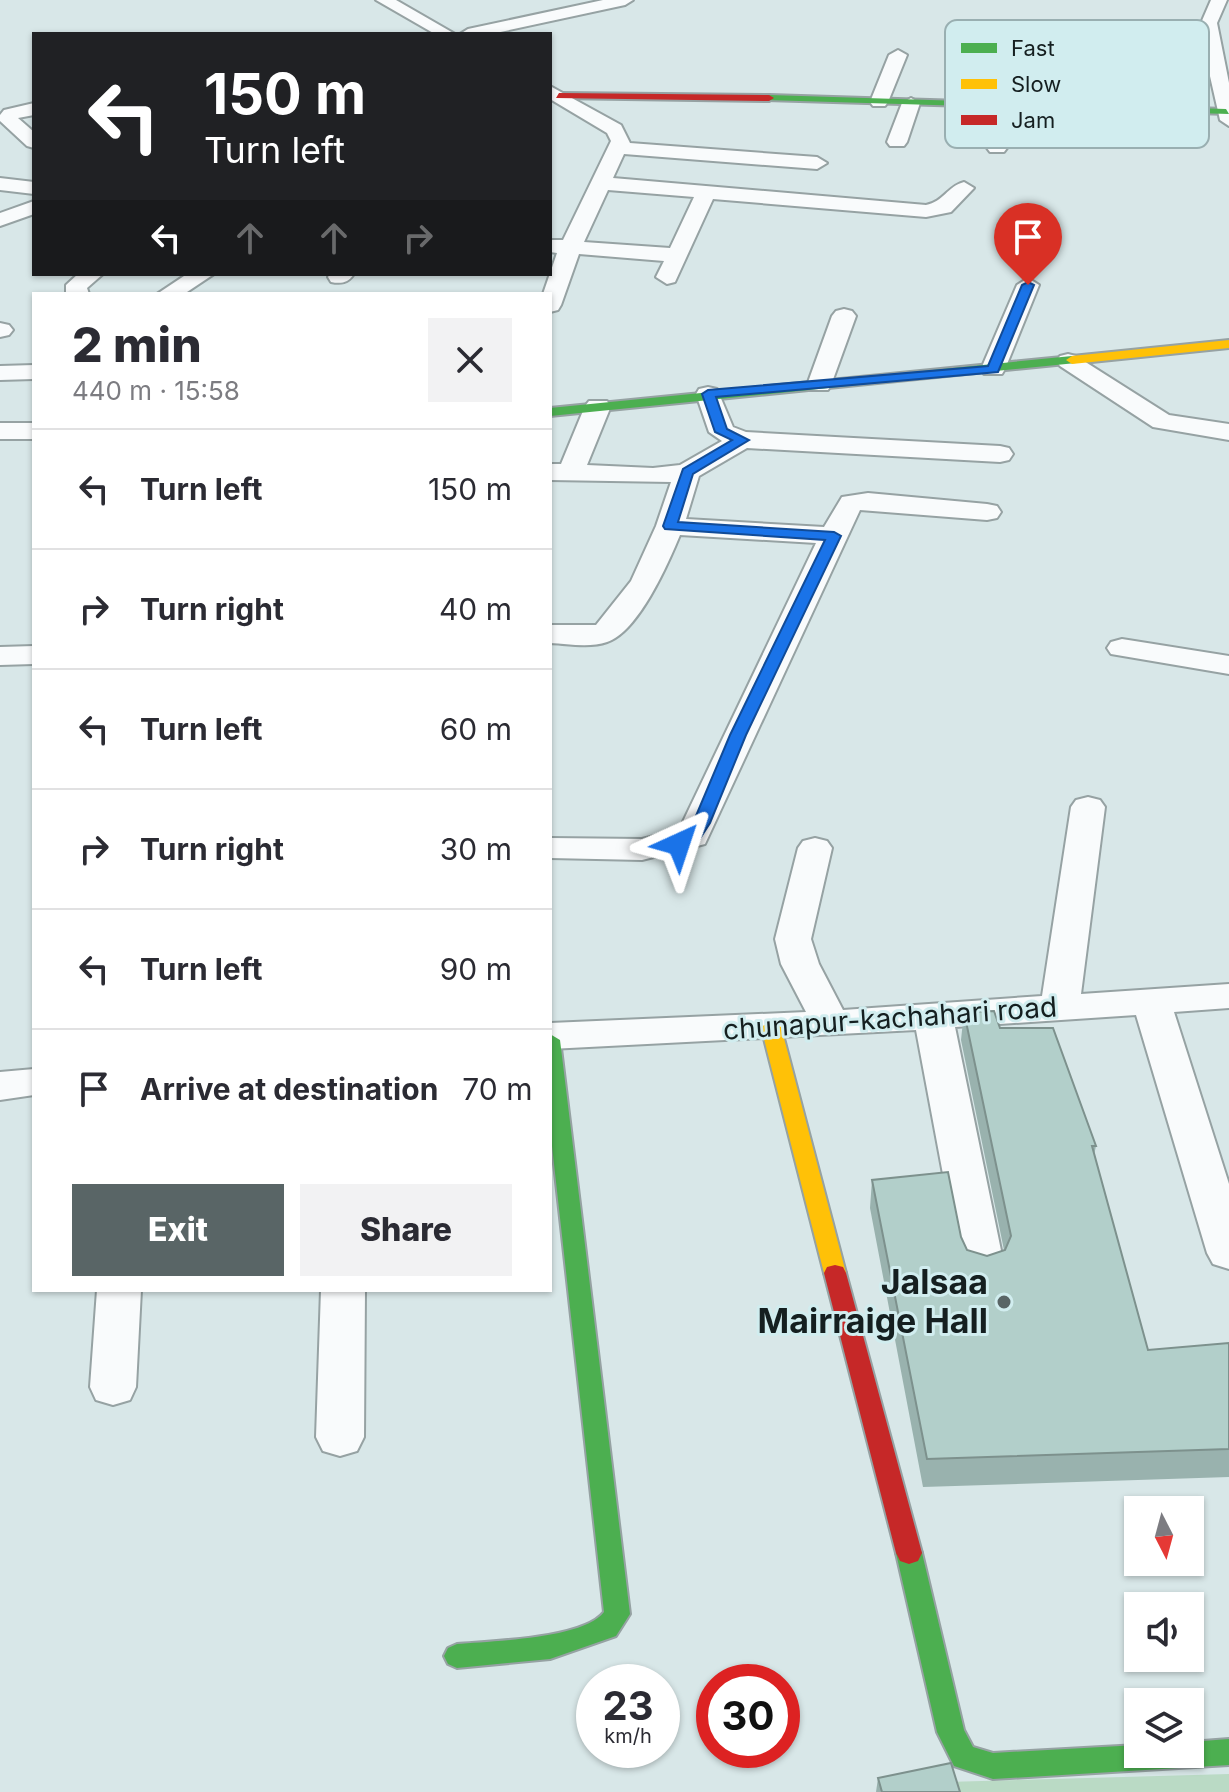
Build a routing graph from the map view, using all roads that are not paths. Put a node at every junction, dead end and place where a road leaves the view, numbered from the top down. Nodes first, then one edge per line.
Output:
1 (384, 0) edge
2 (625, 0) edge
3 (1219, 0) edge
4 (443, 32) edge
5 (477, 32) edge
6 (898, 55) dead end
7 (553, 93) edge
8 (879, 102) junction
9 (911, 103) junction
10 (945, 104) edge
11 (32, 109) edge
12 (1228, 116) edge
13 (32, 140) edge
14 (897, 142) dead end
15 (619, 148) junction
16 (817, 163) dead end
17 (602, 183) junction
18 (0, 184) edge
19 (32, 188) edge
20 (964, 188) dead end
21 (706, 192) junction
22 (32, 208) edge
23 (0, 220) edge
24 (560, 247) edge
25 (677, 255) junction
26 (89, 276) edge
27 (200, 276) edge
28 (666, 278) dead end
29 (1028, 285) dead end
30 (76, 292) edge
31 (172, 292) edge
32 (552, 293) edge
33 (844, 316) dead end
34 (1229, 344) edge
35 (1068, 361) junction
36 (993, 369) junction
37 (32, 372) edge
38 (0, 373) edge
39 (819, 385) junction
40 (708, 394) junction
41 (598, 406) junction
42 (552, 412) edge
43 (0, 431) edge
44 (32, 431) edge
45 (1229, 432) edge
46 (742, 440) junction
47 (1000, 454) dead end
48 (687, 472) junction
49 (560, 473) edge
50 (987, 512) dead end
51 (670, 526) junction
52 (834, 536) junction
53 (552, 634) edge
54 (1122, 648) dead end
55 (32, 655) edge
56 (0, 656) edge
57 (1229, 665) edge
58 (1088, 807) dead end
59 (552, 848) edge
60 (815, 848) dead end
61 (1229, 996) edge
62 (1151, 1000) junction
63 (1060, 1006) junction
64 (933, 1015) junction
65 (831, 1023) junction
66 (771, 1027) junction
67 (552, 1038) edge
68 (552, 1055) edge
69 (32, 1082) edge
70 (0, 1086) edge
71 (1229, 1253) edge
72 (982, 1265) edge
73 (119, 1292) edge
74 (343, 1292) edge
75 (113, 1387) dead end
76 (340, 1437) dead end
77 (457, 1656) dead end
78 (1229, 1752) edge

1 - 4 street
2 - 5 street
3 - 12 street
6 - 8 street
7 - 8 street
7 - 15 street
8 - 9 street
9 - 10 street
9 - 14 street
11 - 13 street
15 - 16 street
15 - 17 street
17 - 21 street
17 - 24 street
18 - 19 street
20 - 21 street
21 - 25 street
22 - 23 street
24 - 25 street
24 - 32 street
25 - 28 street
26 - 30 street
27 - 31 street
29 - 36 street
33 - 39 street
34 - 35 street
35 - 36 street
35 - 45 street
36 - 39 street
37 - 38 street
39 - 40 street
40 - 41 street
40 - 46 street
41 - 42 street
41 - 49 street
43 - 44 street
46 - 47 street
46 - 48 street
48 - 49 street
48 - 51 street
50 - 52 street
51 - 52 street
51 - 53 street
52 - 59 street
54 - 57 street
55 - 56 street
58 - 63 street
60 - 65 street
61 - 62 street, chunapur-kachahari road
62 - 63 street, chunapur-kachahari road
62 - 71 street
63 - 64 street, chunapur-kachahari road
64 - 65 street, chunapur-kachahari road
64 - 72 street
65 - 66 street, chunapur-kachahari road
66 - 67 street, chunapur-kachahari road
66 - 78 street
68 - 77 street
69 - 70 street
73 - 75 street
74 - 76 street

